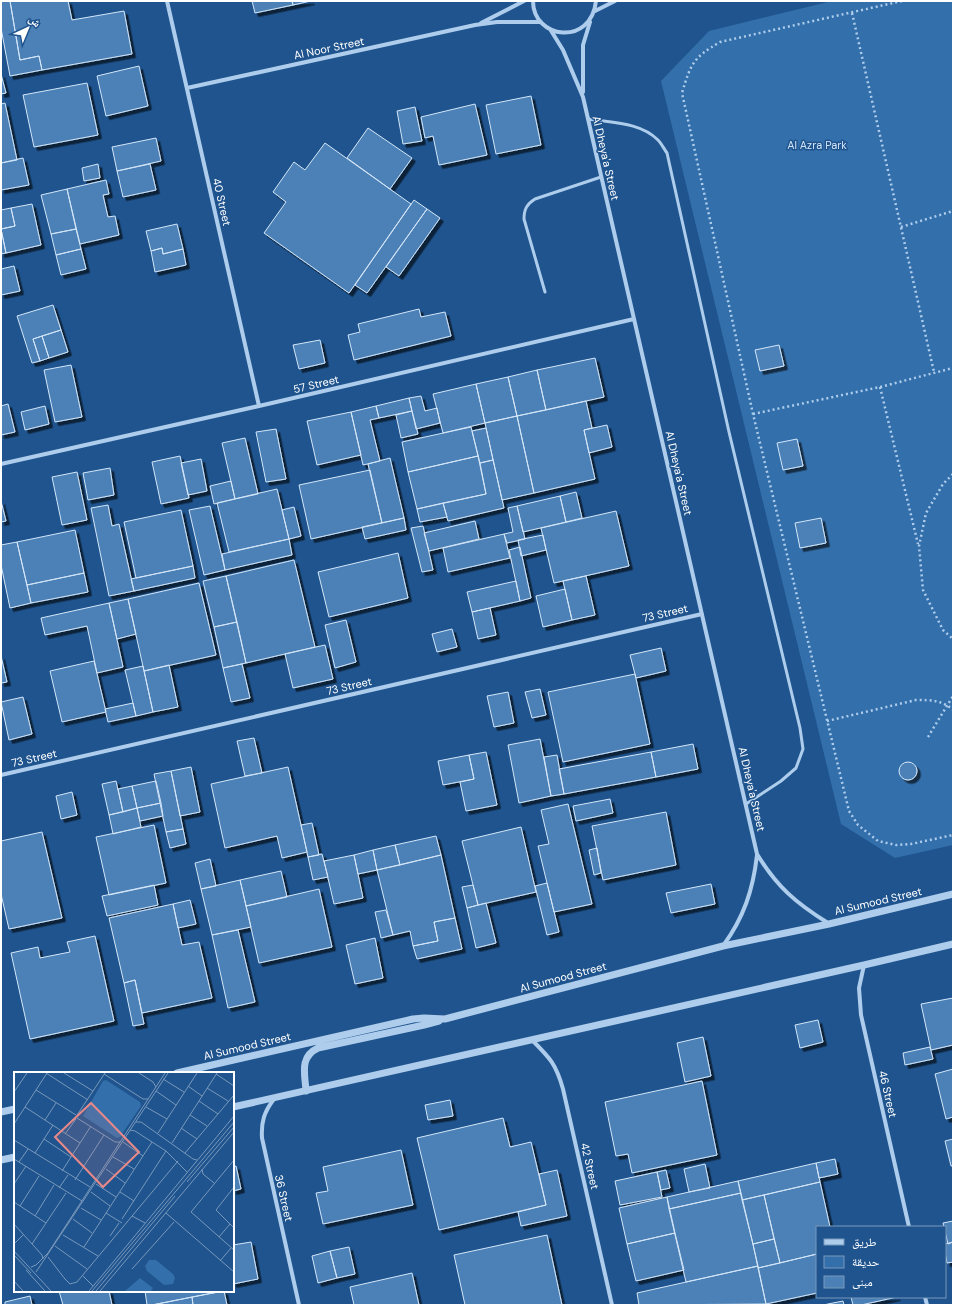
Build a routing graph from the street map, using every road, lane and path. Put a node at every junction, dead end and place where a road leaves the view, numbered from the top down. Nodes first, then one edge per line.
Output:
1 (167, 1) edge
2 (524, 1) edge
3 (533, 1) edge
4 (596, 1) edge
5 (616, 1) edge
6 (902, 1) edge
7 (595, 11) junction
8 (852, 13) junction
9 (590, 20) junction
10 (541, 22) junction
11 (475, 26) junction
12 (550, 29) junction
13 (187, 88) junction
14 (583, 97) junction
15 (588, 119) junction
16 (601, 176) junction
17 (953, 211) edge
18 (901, 227) junction
19 (546, 292) dead end
20 (634, 319) junction
21 (953, 368) edge
22 (934, 372) junction
23 (880, 387) junction
24 (259, 406) junction
25 (753, 414) junction
26 (1, 464) edge
27 (953, 474) edge
28 (918, 546) junction
29 (702, 614) junction
30 (953, 639) edge
31 (953, 696) edge
32 (947, 705) junction
33 (953, 710) edge
34 (827, 721) junction
35 (928, 737) dead end
36 (1, 775) edge
37 (746, 804) junction
38 (953, 835) edge
39 (757, 854) junction
40 (953, 894) edge
41 (829, 924) junction
42 (953, 944) edge
43 (723, 946) junction
44 (864, 965) junction
45 (445, 1019) junction
46 (532, 1040) junction
47 (181, 1072) edge
48 (306, 1091) junction
49 (276, 1097) junction
50 (234, 1107) edge
51 (14, 1109) edge
52 (1, 1112) edge
53 (14, 1157) edge
54 (1, 1160) edge
55 (909, 1226) edge
56 (299, 1305) edge
57 (612, 1305) edge

1 - 13 street, 40 Street
2 - 11 street, Al Noor Street
3 - 10 street
4 - 7 street
5 - 7 street
6 - 8 path
7 - 9 street
8 - 18 path
8 - 25 path
9 - 12 street
9 - 14 street, Al Dheya'a Street
10 - 11 street, Al Noor Street
10 - 12 street
11 - 13 street, Al Noor Street
12 - 14 street, Al Dheya'a Street
13 - 24 street, 40 Street
14 - 15 street, Al Dheya'a Street
15 - 16 street, Al Dheya'a Street
15 - 37 lane
16 - 19 lane
16 - 20 street, Al Dheya'a Street
17 - 18 path
18 - 22 path
20 - 24 street, 57 Street
20 - 29 street, Al Dheya'a Street
21 - 22 path
22 - 23 path
23 - 25 path
23 - 28 path
24 - 26 street, 57 Street
25 - 34 path
27 - 28 path
28 - 30 path
29 - 36 street, 73 Street
29 - 37 street, Al Dheya'a Street
31 - 32 path
32 - 33 path
32 - 34 path
32 - 35 path
34 - 38 path
37 - 39 street, Al Dheya'a Street
39 - 41 street, Al Dheya'a Street
39 - 43 street, Al Dheya'a Street
40 - 41 street, Al Sumood Street
41 - 43 street, Al Sumood Street
42 - 44 street
43 - 45 street, Al Sumood Street
44 - 46 street
44 - 55 street, 46 Street
45 - 47 street, Al Sumood Street
45 - 48 street
46 - 48 street
46 - 57 street, 42 Street
48 - 49 street
49 - 50 street
49 - 56 street, 36 Street
51 - 52 street
53 - 54 street

